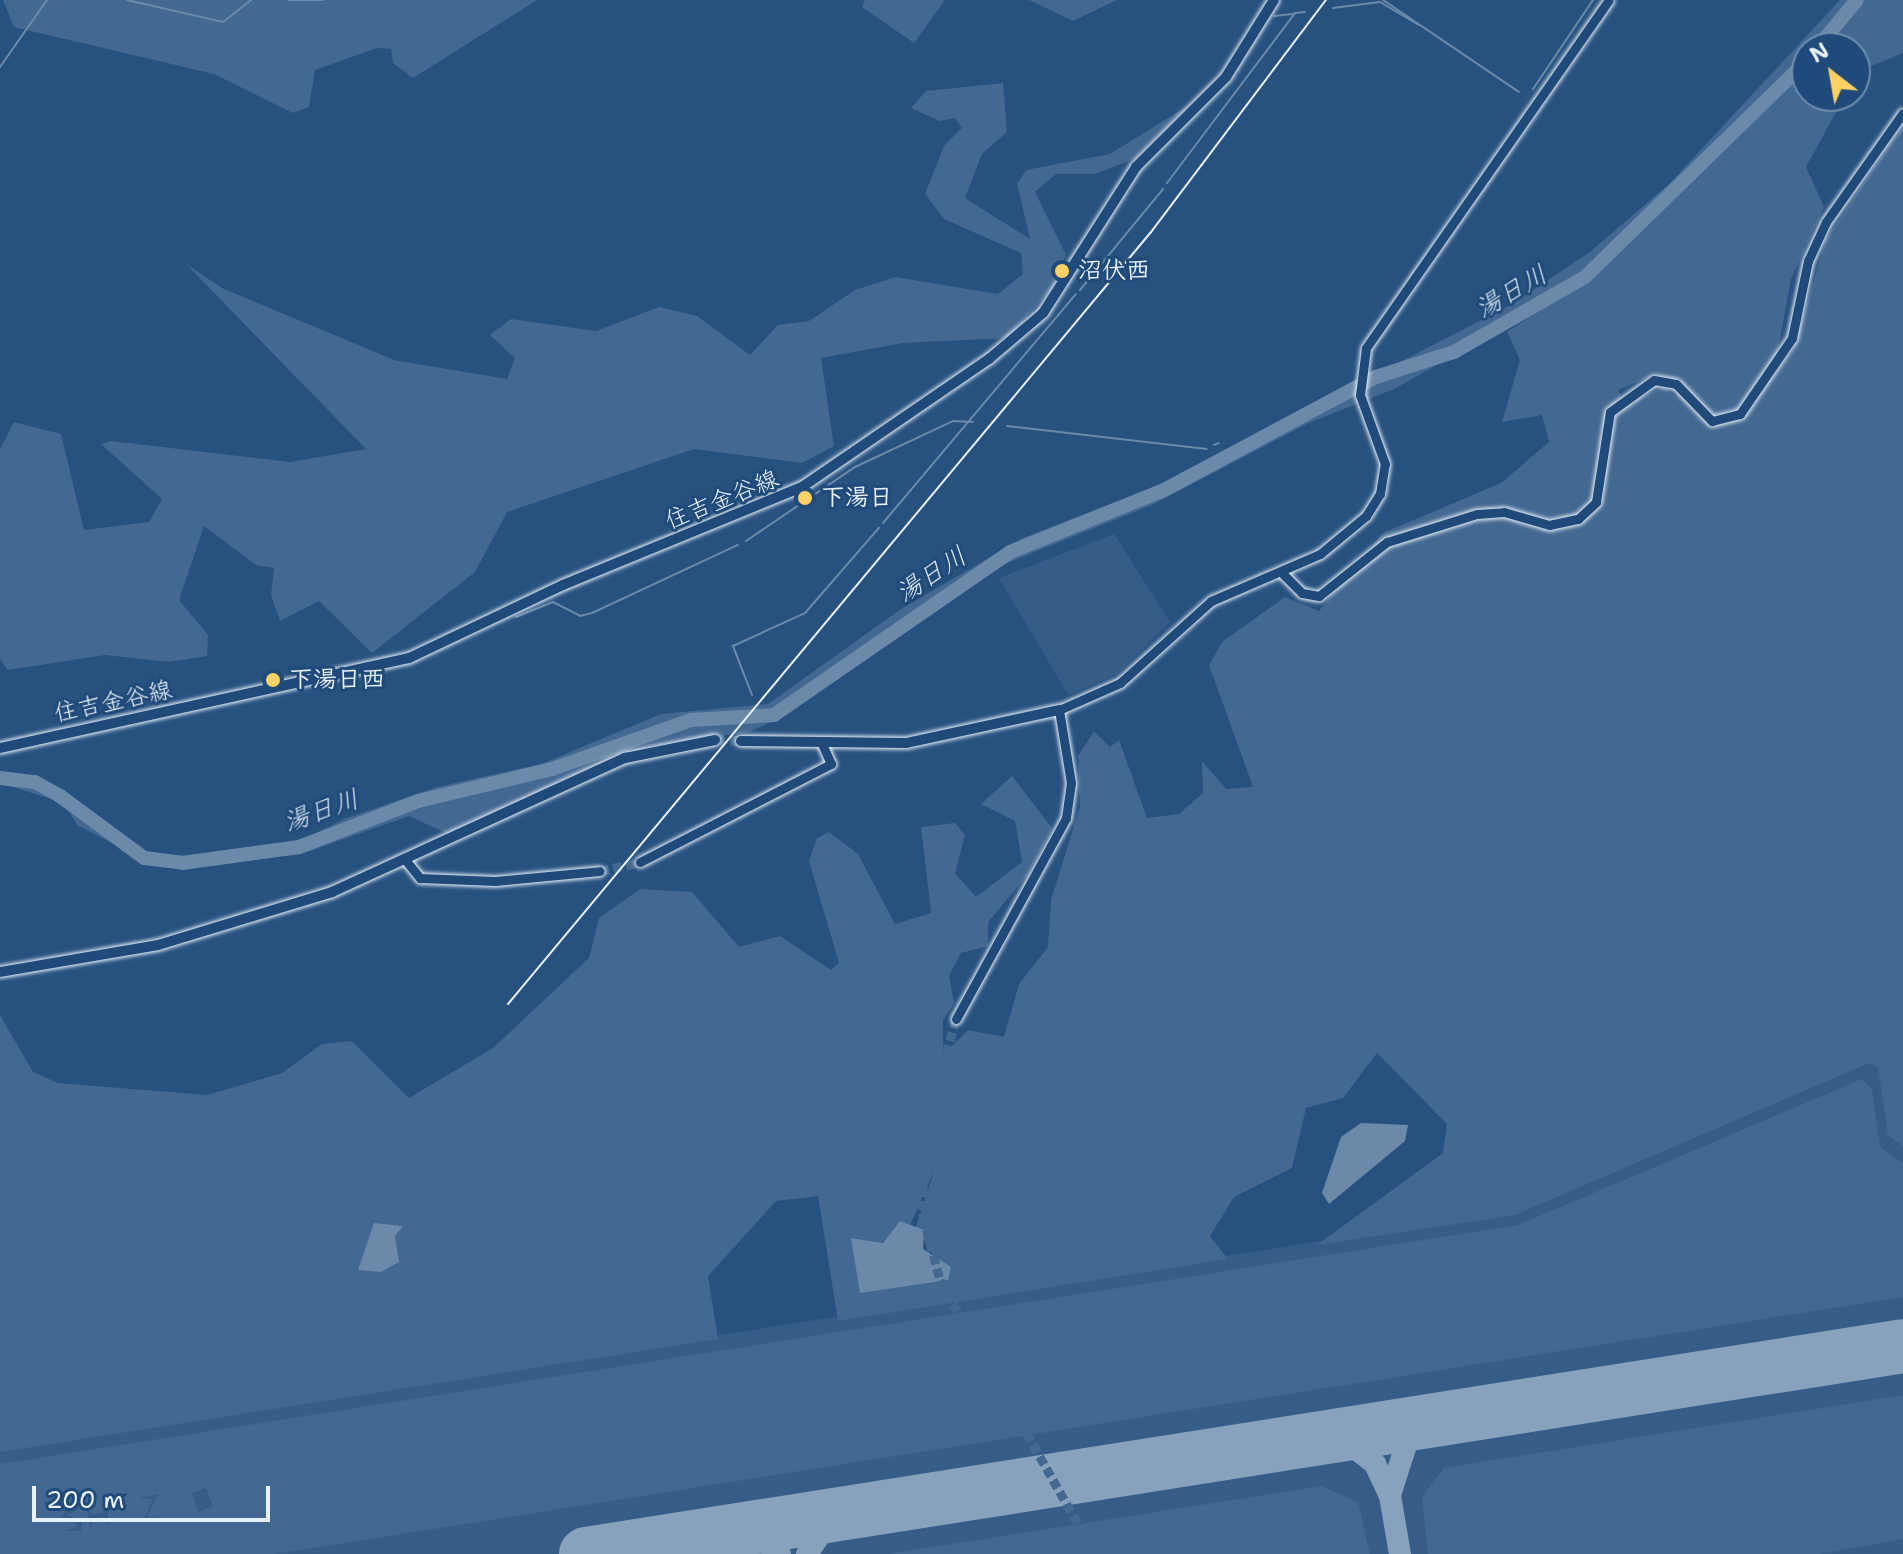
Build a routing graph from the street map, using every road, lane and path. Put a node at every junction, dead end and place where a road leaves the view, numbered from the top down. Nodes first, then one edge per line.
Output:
1 (1274, 0) edge
2 (1609, 0) edge
3 (1903, 113) edge
4 (1283, 574) junction
5 (1059, 710) junction
6 (715, 740) tunnel mouth
7 (741, 741) tunnel mouth
8 (822, 744) junction
9 (0, 748) edge
10 (407, 862) junction
11 (640, 862) tunnel mouth
12 (600, 871) tunnel mouth
13 (0, 972) edge
14 (956, 1019) tunnel mouth

1 - 9 main road, 住吉金谷線
2 - 4 street
3 - 4 street
4 - 5 street
5 - 8 main road
5 - 14 street
6 - 10 main road
7 - 8 main road
8 - 11 street
10 - 12 street
10 - 13 main road

